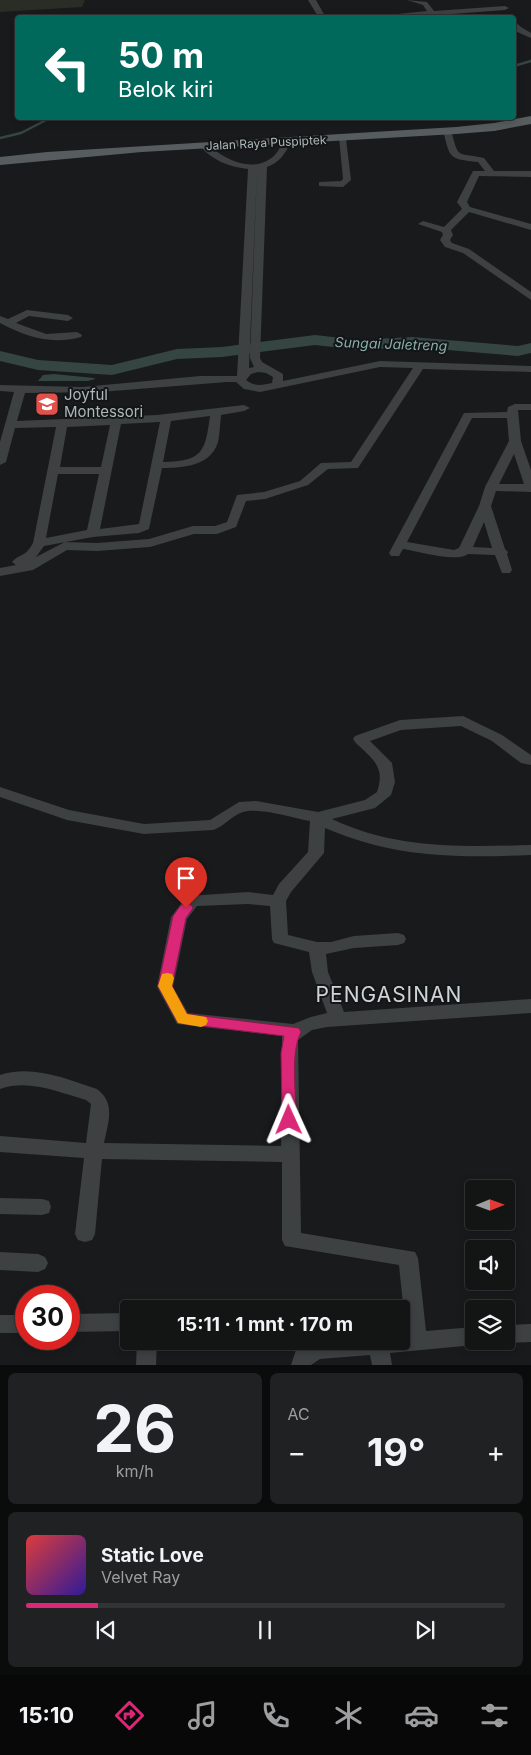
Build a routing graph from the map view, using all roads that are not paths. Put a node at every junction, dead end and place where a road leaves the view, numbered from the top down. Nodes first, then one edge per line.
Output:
1 (312, 0) edge
2 (411, 0) edge
3 (498, 0) edge
4 (505, 8) junction
5 (431, 12) junction
6 (321, 15) edge
7 (396, 15) edge
8 (510, 15) edge
9 (516, 26) edge
10 (531, 36) edge
11 (531, 120) edge
12 (447, 130) junction
13 (342, 138) junction
14 (287, 142) junction
15 (204, 146) junction
16 (0, 161) edge
17 (253, 166) junction
18 (263, 166) junction
19 (490, 172) junction
20 (531, 174) edge
21 (322, 184) dead end
22 (467, 209) junction
23 (424, 224) dead end
24 (531, 227) edge
25 (446, 230) junction
26 (531, 297) edge
27 (68, 318) dead end
28 (4, 321) edge
29 (78, 335) dead end
30 (531, 362) edge
31 (421, 364) junction
32 (531, 369) edge
33 (265, 370) junction
34 (241, 376) junction
35 (277, 379) junction
36 (0, 388) edge
37 (20, 390) junction
38 (531, 407) edge
39 (244, 408) dead end
40 (216, 413) junction
41 (512, 415) junction
42 (166, 419) junction
43 (116, 423) junction
44 (62, 424) junction
45 (10, 426) junction
46 (515, 441) junction
47 (0, 462) edge
48 (159, 465) junction
49 (53, 470) junction
50 (106, 471) junction
51 (491, 487) junction
52 (531, 488) edge
53 (485, 506) junction
54 (93, 534) junction
55 (39, 543) junction
56 (465, 550) junction
57 (502, 552) junction
58 (0, 564) edge
59 (506, 570) dead end
60 (0, 572) edge
61 (531, 760) edge
62 (0, 792) edge
63 (318, 817) junction
64 (531, 850) edge
65 (278, 901) junction
66 (398, 939) dead end
67 (317, 948) junction
68 (531, 1006) edge
69 (338, 1019) junction
70 (294, 1032) junction
71 (0, 1082) edge
72 (0, 1144) edge
73 (94, 1151) junction
74 (290, 1154) junction
75 (0, 1206) edge
76 (42, 1207) dead end
77 (85, 1234) dead end
78 (0, 1261) edge
79 (38, 1263) dead end
80 (120, 1322) edge
81 (80, 1323) edge
82 (0, 1324) edge
83 (15, 1324) edge
84 (531, 1333) edge
85 (515, 1334) edge
86 (465, 1337) edge
87 (417, 1340) junction
88 (410, 1341) edge
89 (147, 1350) edge
90 (319, 1350) edge
91 (380, 1350) edge
92 (146, 1365) edge
93 (301, 1365) edge
94 (382, 1365) edge

1 - 6 street
2 - 5 street
3 - 4 street
4 - 5 street
4 - 8 street
5 - 7 street
9 - 10 street
11 - 12 main road, Jalan Raya Puspiptek
12 - 13 main road, Jalan Raya Puspiptek
12 - 19 street
13 - 14 main road, Jalan Raya Puspiptek
13 - 21 street
14 - 15 main road, Jalan Raya Puspiptek
14 - 18 street
15 - 16 main road, Jalan Raya Puspiptek
15 - 17 street
17 - 18 street
17 - 34 street
18 - 33 street
19 - 20 street
19 - 22 street
22 - 24 street
22 - 25 street
23 - 25 street
25 - 26 street
27 - 28 street
28 - 29 street
30 - 35 street
31 - 32 street
31 - 35 street
31 - 60 street
33 - 34 street
33 - 35 street
34 - 35 street
34 - 37 street
36 - 37 street
37 - 45 street
38 - 41 street
39 - 40 street
40 - 42 street
40 - 48 street
41 - 46 street
41 - 56 street
42 - 43 street
42 - 48 street
43 - 44 street
43 - 50 street
44 - 45 street
44 - 49 street
45 - 47 street
46 - 51 street
46 - 52 street
48 - 54 street
49 - 50 street
49 - 55 street
50 - 54 street
51 - 52 street
51 - 53 street
53 - 56 street
53 - 57 street
54 - 55 street
55 - 58 street
56 - 57 street
57 - 59 street
61 - 63 street
62 - 63 street
63 - 64 street
63 - 65 street
65 - 67 street
65 - 70 street
66 - 67 street
67 - 69 street
68 - 69 street
69 - 70 street
70 - 74 street
71 - 73 street
72 - 73 street
73 - 74 street
73 - 77 street
74 - 87 street
75 - 76 street
78 - 79 street
80 - 81 street
82 - 83 street
84 - 85 street
86 - 87 street
87 - 88 street
89 - 92 street
90 - 93 street
91 - 94 street

